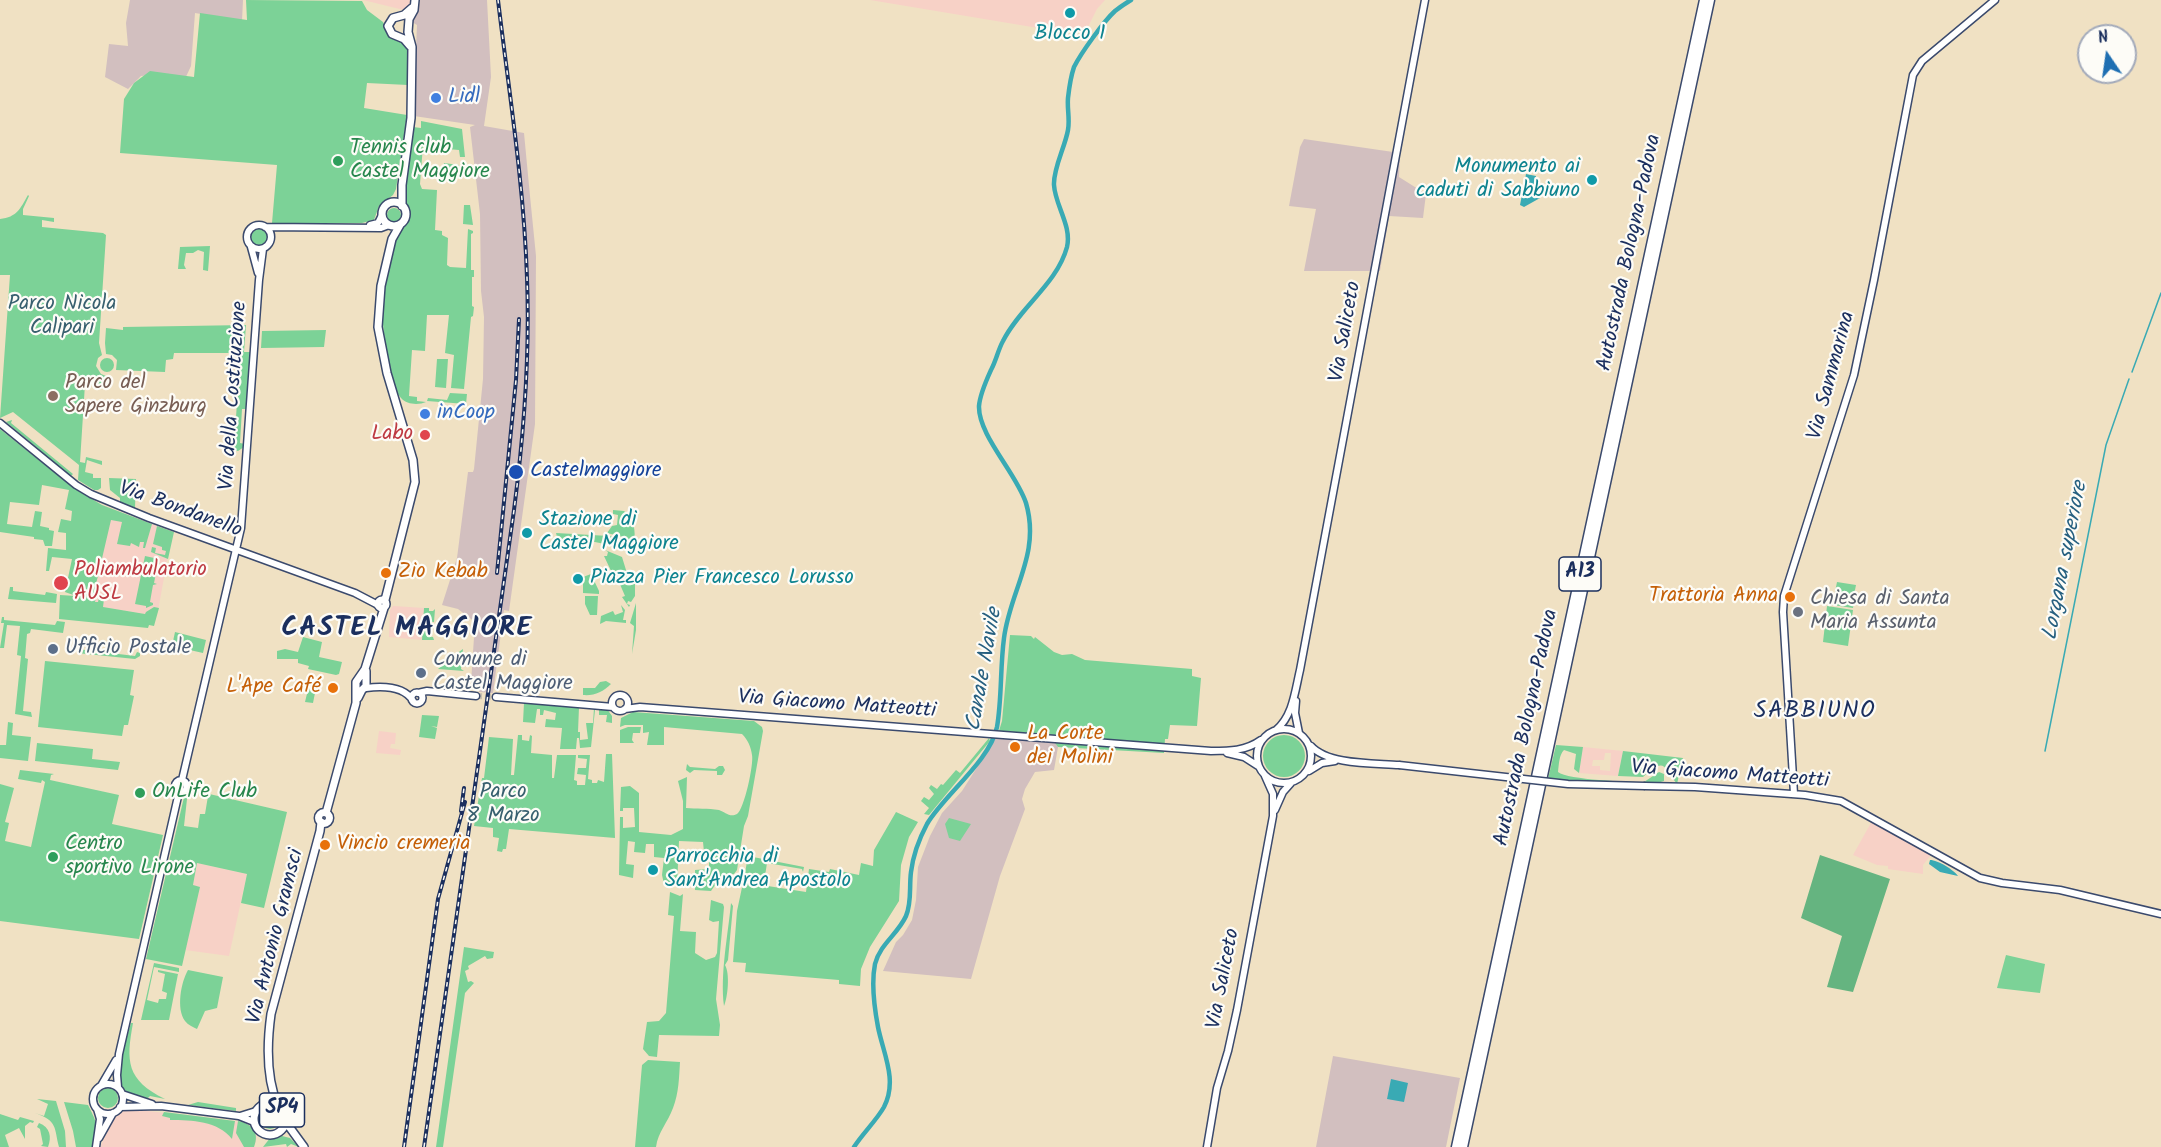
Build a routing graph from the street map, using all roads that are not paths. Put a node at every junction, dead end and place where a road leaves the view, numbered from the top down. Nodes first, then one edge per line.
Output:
1 (1425, 0) edge
2 (1704, 0) edge
3 (1710, 0) edge
4 (1995, 0) edge
5 (415, 2) edge
6 (399, 16) junction
7 (408, 23) junction
8 (408, 32) junction
9 (400, 37) junction
10 (412, 52) junction
11 (402, 185) junction
12 (392, 202) junction
13 (402, 206) junction
14 (382, 215) junction
15 (400, 225) junction
16 (390, 226) junction
17 (265, 227) junction
18 (357, 227) junction
19 (287, 228) junction
20 (271, 237) junction
21 (392, 239) junction
22 (252, 247) junction
23 (263, 249) junction
24 (259, 280) junction
25 (0, 423) edge
26 (237, 550) junction
27 (381, 605) junction
28 (1300, 670) junction
29 (363, 685) junction
30 (417, 693) junction
31 (439, 693) junction
32 (476, 696) tunnel mouth
33 (496, 697) tunnel mouth
34 (423, 699) junction
35 (413, 701) junction
36 (627, 701) junction
37 (613, 703) junction
38 (640, 707) junction
39 (625, 709) junction
40 (1276, 730) junction
41 (1299, 733) junction
42 (1262, 740) junction
43 (1308, 743) junction
44 (1211, 751) junction
45 (1345, 761) junction
46 (1258, 767) junction
47 (1306, 773) junction
48 (1265, 776) junction
49 (1292, 782) junction
50 (1794, 794) junction
51 (1273, 816) junction
52 (2161, 914) edge
53 (119, 1054) junction
54 (102, 1084) junction
55 (118, 1087) junction
56 (271, 1087) junction
57 (122, 1094) junction
58 (264, 1105) junction
59 (161, 1106) junction
60 (278, 1106) junction
61 (120, 1107) junction
62 (97, 1108) junction
63 (256, 1111) junction
64 (113, 1113) junction
65 (239, 1116) junction
66 (285, 1121) junction
67 (254, 1122) junction
68 (276, 1133) junction
69 (297, 1138) junction
70 (96, 1145) edge
71 (304, 1147) edge
72 (1207, 1147) edge
73 (1456, 1147) edge
74 (1463, 1147) edge

1 - 28 street, Via Saliceto
2 - 73 highway, Autostrada Bologna-Padova / A13
3 - 74 highway, Autostrada Bologna-Padova / A13
4 - 50 street, Via Sammarina
5 - 6 main road
5 - 7 main road
6 - 7 main road
6 - 9 main road
7 - 8 main road
8 - 9 main road
8 - 10 main road
9 - 10 main road
10 - 11 main road
11 - 12 main road
11 - 13 main road
12 - 13 main road
12 - 14 main road
13 - 15 main road
14 - 16 main road
14 - 18 street
15 - 16 main road
15 - 21 main road
16 - 18 street
16 - 21 main road
17 - 19 street
17 - 20 street
17 - 22 street
18 - 19 street
19 - 20 street
20 - 23 street
21 - 27 main road
22 - 23 street
22 - 24 street, Via della Costituzione
23 - 24 street, Via della Costituzione
24 - 26 street, Via della Costituzione
25 - 26 street, Via Bondanello
26 - 27 street, Via Bondanello
26 - 53 street, Via della Costituzione
27 - 29 main road
28 - 40 street, Via Saliceto
28 - 41 street, Via Saliceto
29 - 30 street
29 - 35 street
29 - 56 main road, Via Antonio Gramsci
30 - 31 street
30 - 34 street
30 - 35 street
31 - 32 street
31 - 34 street
33 - 37 street
34 - 35 street
36 - 37 street, Via Giacomo Matteotti
36 - 38 street, Via Giacomo Matteotti
36 - 39 street
37 - 39 street
38 - 39 street, Via Giacomo Matteotti
38 - 44 street, Via Giacomo Matteotti
40 - 41 street
40 - 42 street, Via Saliceto
41 - 43 street
42 - 44 street, Via Giacomo Matteotti
42 - 46 street
43 - 45 street, Via Giacomo Matteotti
43 - 47 street
44 - 46 street, Via Giacomo Matteotti
45 - 47 street, Via Giacomo Matteotti
45 - 50 street, Via Giacomo Matteotti, bridge
46 - 48 street, Via Saliceto
47 - 49 street, Via Saliceto
48 - 49 street
48 - 51 street, Via Saliceto
49 - 51 street, Via Saliceto
50 - 52 street, Via Giacomo Matteotti
51 - 72 street, Via Saliceto
53 - 54 street
53 - 55 street
54 - 55 street
54 - 62 street
55 - 57 street
56 - 58 main road, Via Antonio Gramsci
56 - 60 main road, Via Antonio Gramsci
57 - 59 street, SP4
57 - 61 street
58 - 60 main road, SP4
58 - 63 main road, SP4
59 - 61 street, SP4
59 - 65 street, SP4
60 - 66 main road, SP4
61 - 64 street
62 - 64 street
62 - 70 street
63 - 65 street
63 - 67 main road, SP4
64 - 70 street
65 - 67 street, SP4
66 - 68 main road, SP4
66 - 69 main road
67 - 68 main road, SP4
68 - 69 main road
69 - 71 main road, SP4

